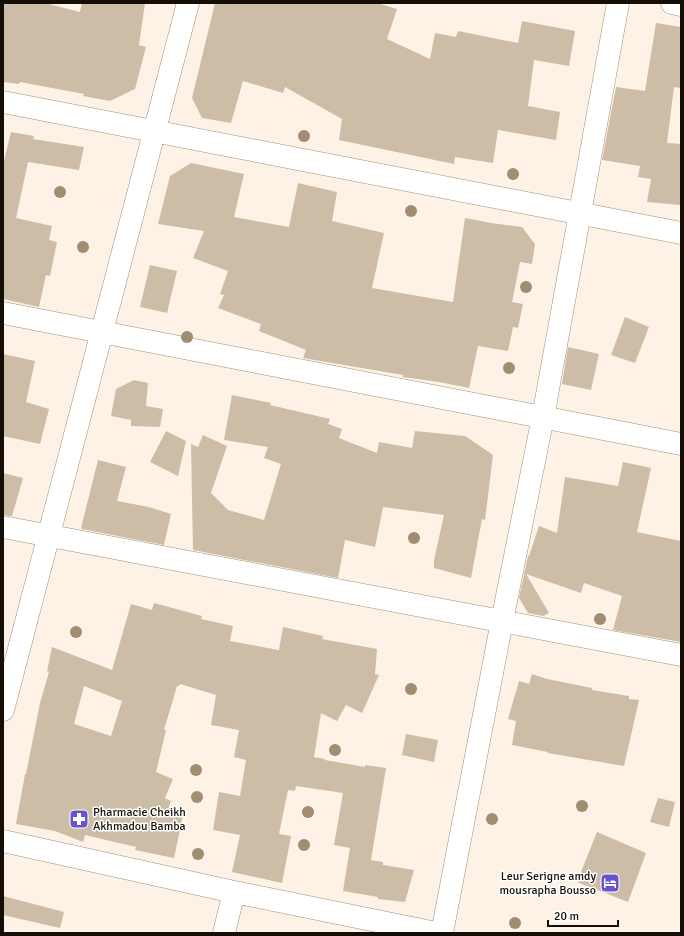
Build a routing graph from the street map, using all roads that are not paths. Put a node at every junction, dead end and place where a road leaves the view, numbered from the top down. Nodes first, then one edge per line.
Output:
1 (188, 3) edge
2 (618, 3) edge
3 (672, 3) edge
4 (681, 5) edge
5 (3, 102) edge
6 (154, 131) junction
7 (580, 213) junction
8 (681, 233) edge
9 (3, 313) edge
10 (102, 332) junction
11 (543, 417) junction
12 (681, 444) edge
13 (3, 527) edge
14 (48, 535) junction
15 (502, 621) junction
16 (681, 655) edge
17 (3, 710) edge
18 (3, 842) edge
19 (234, 892) junction
20 (224, 933) edge
21 (436, 933) edge
22 (442, 933) edge

1 - 6 street
2 - 7 street
3 - 4 street
5 - 6 street
6 - 7 street
6 - 10 street
7 - 8 street
7 - 11 street
9 - 10 street
10 - 11 street
10 - 14 street
11 - 12 street
11 - 15 street
13 - 14 street
14 - 15 street
14 - 17 street
15 - 16 street
15 - 22 street
18 - 19 street
19 - 20 street
19 - 21 street

